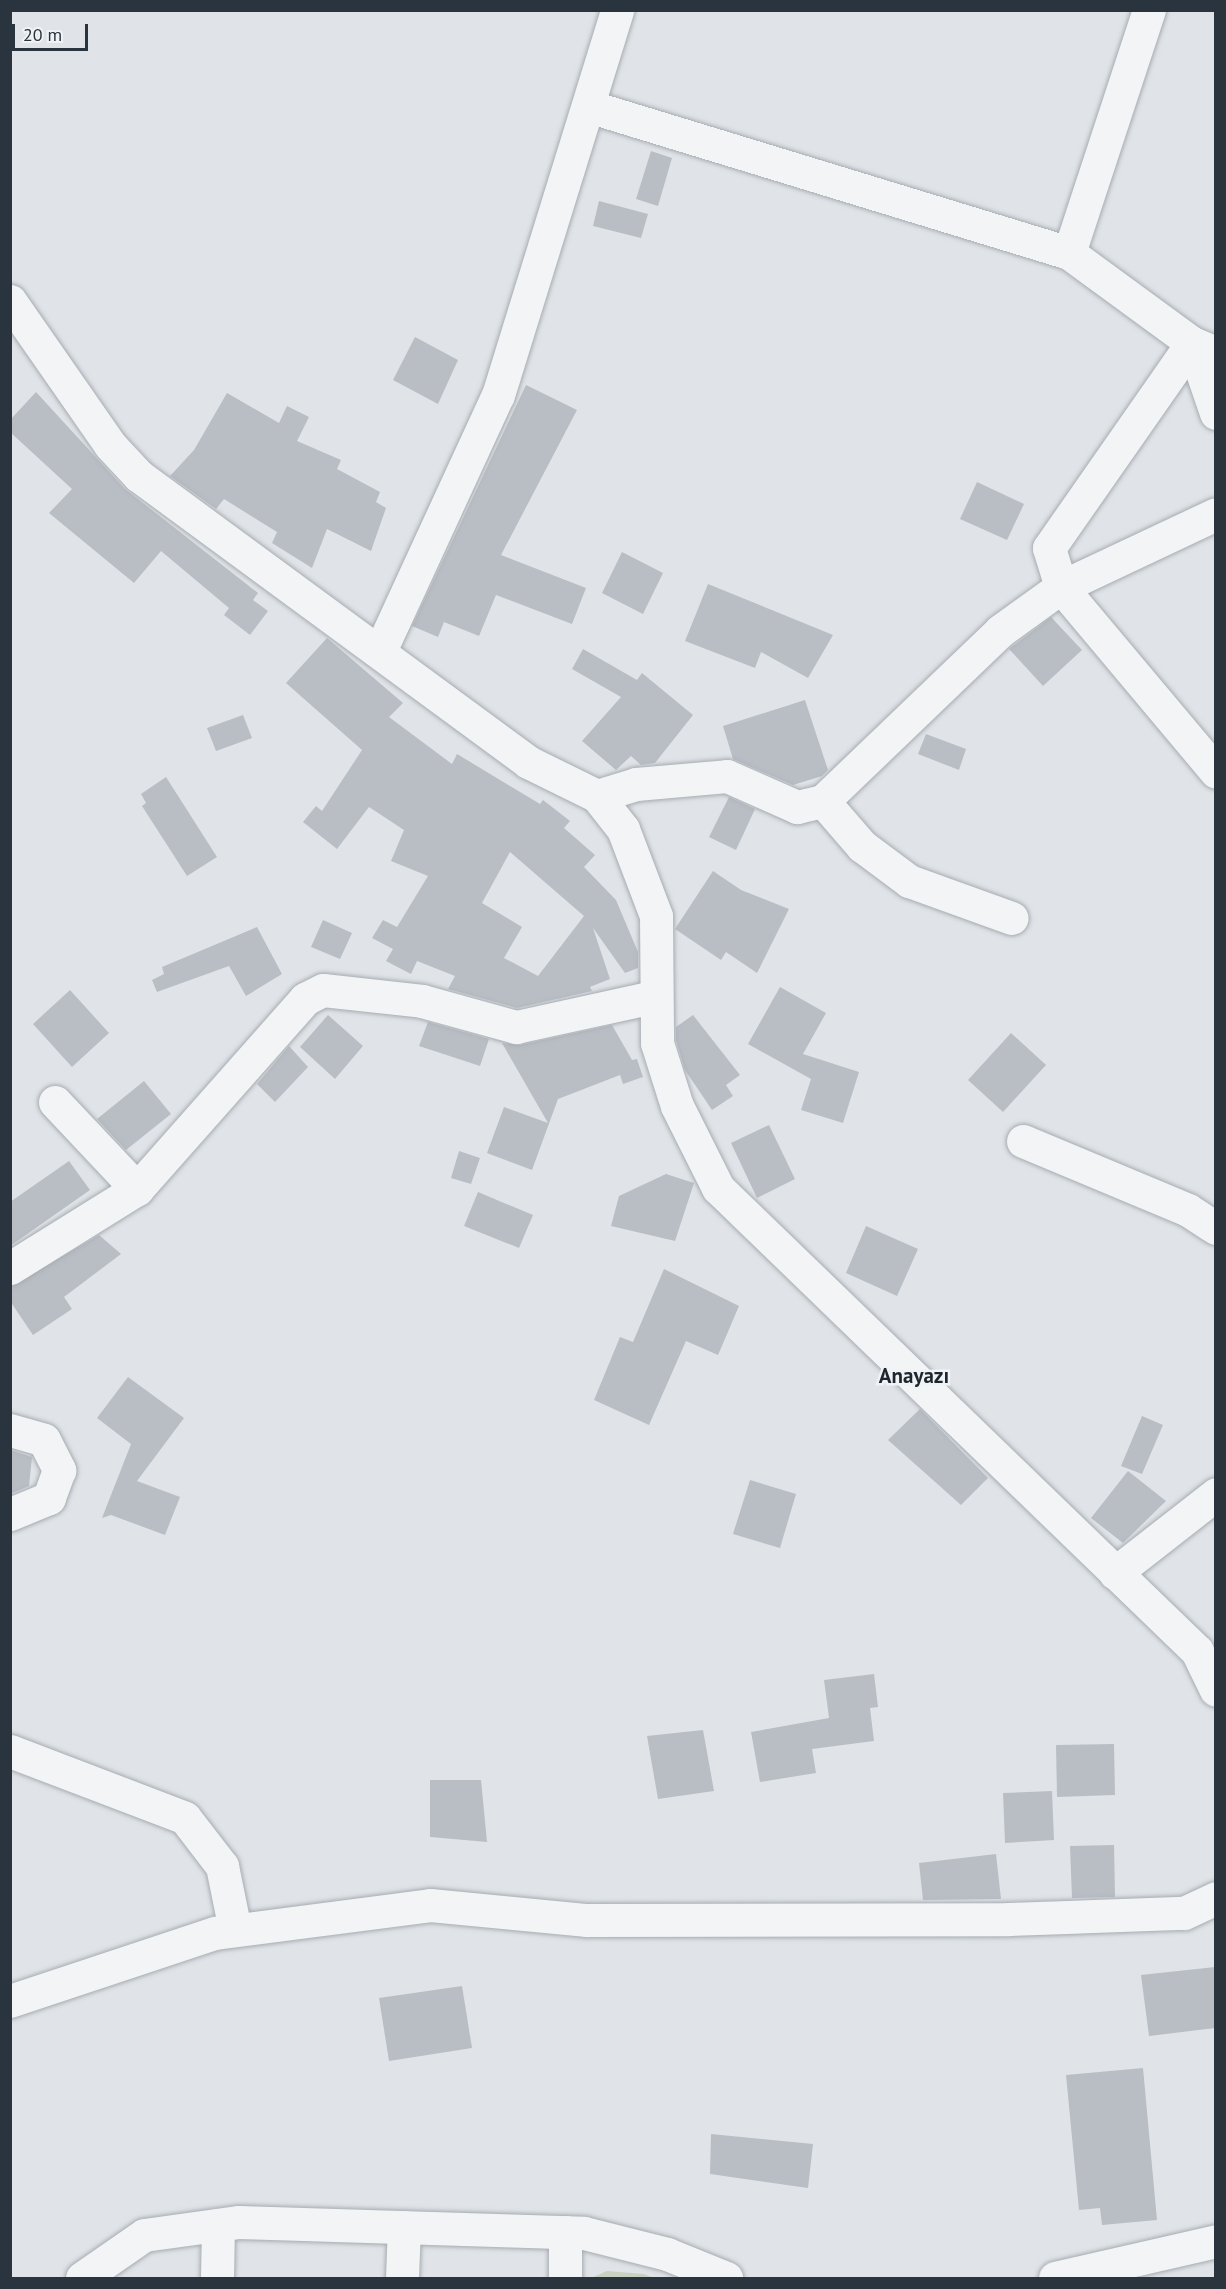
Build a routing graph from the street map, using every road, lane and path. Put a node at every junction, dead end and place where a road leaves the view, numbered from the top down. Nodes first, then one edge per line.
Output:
1 (617, 10) edge
2 (1149, 10) edge
3 (588, 106) junction
4 (1069, 253) junction
5 (10, 301) edge
6 (1204, 348) edge
7 (1215, 413) edge
8 (1215, 514) edge
9 (1061, 587) junction
10 (380, 651) junction
11 (1215, 772) edge
12 (597, 796) junction
13 (822, 801) junction
14 (1011, 918) dead end
15 (654, 997) junction
16 (55, 1102) dead end
17 (1023, 1141) dead end
18 (137, 1189) junction
19 (1215, 1228) edge
20 (10, 1268) edge
21 (10, 1430) edge
22 (1215, 1494) edge
23 (10, 1514) edge
24 (1115, 1573) junction
25 (1215, 1690) edge
26 (10, 1751) edge
27 (1215, 1898) edge
28 (235, 1930) junction
29 (10, 2001) edge
30 (218, 2225) junction
31 (404, 2227) junction
32 (565, 2232) junction
33 (1215, 2241) edge
34 (1101, 2273) edge
35 (82, 2278) edge
36 (217, 2278) edge
37 (402, 2278) edge
38 (565, 2278) edge
39 (726, 2278) edge
40 (1055, 2278) edge

1 - 3 street
2 - 4 street
3 - 4 street
3 - 10 street
4 - 6 street
5 - 10 street
6 - 7 street
6 - 9 street
8 - 9 street
9 - 11 street
9 - 13 street
10 - 12 street
12 - 13 street
12 - 15 street
13 - 14 street
15 - 18 street
15 - 24 street
16 - 18 street
17 - 19 street
18 - 20 street
21 - 23 street
22 - 24 street
24 - 25 street
26 - 28 street
27 - 28 street
28 - 29 street
30 - 31 street
30 - 35 street
30 - 36 street
31 - 32 street
31 - 37 street
32 - 38 street
32 - 39 street
33 - 34 street
34 - 40 street

